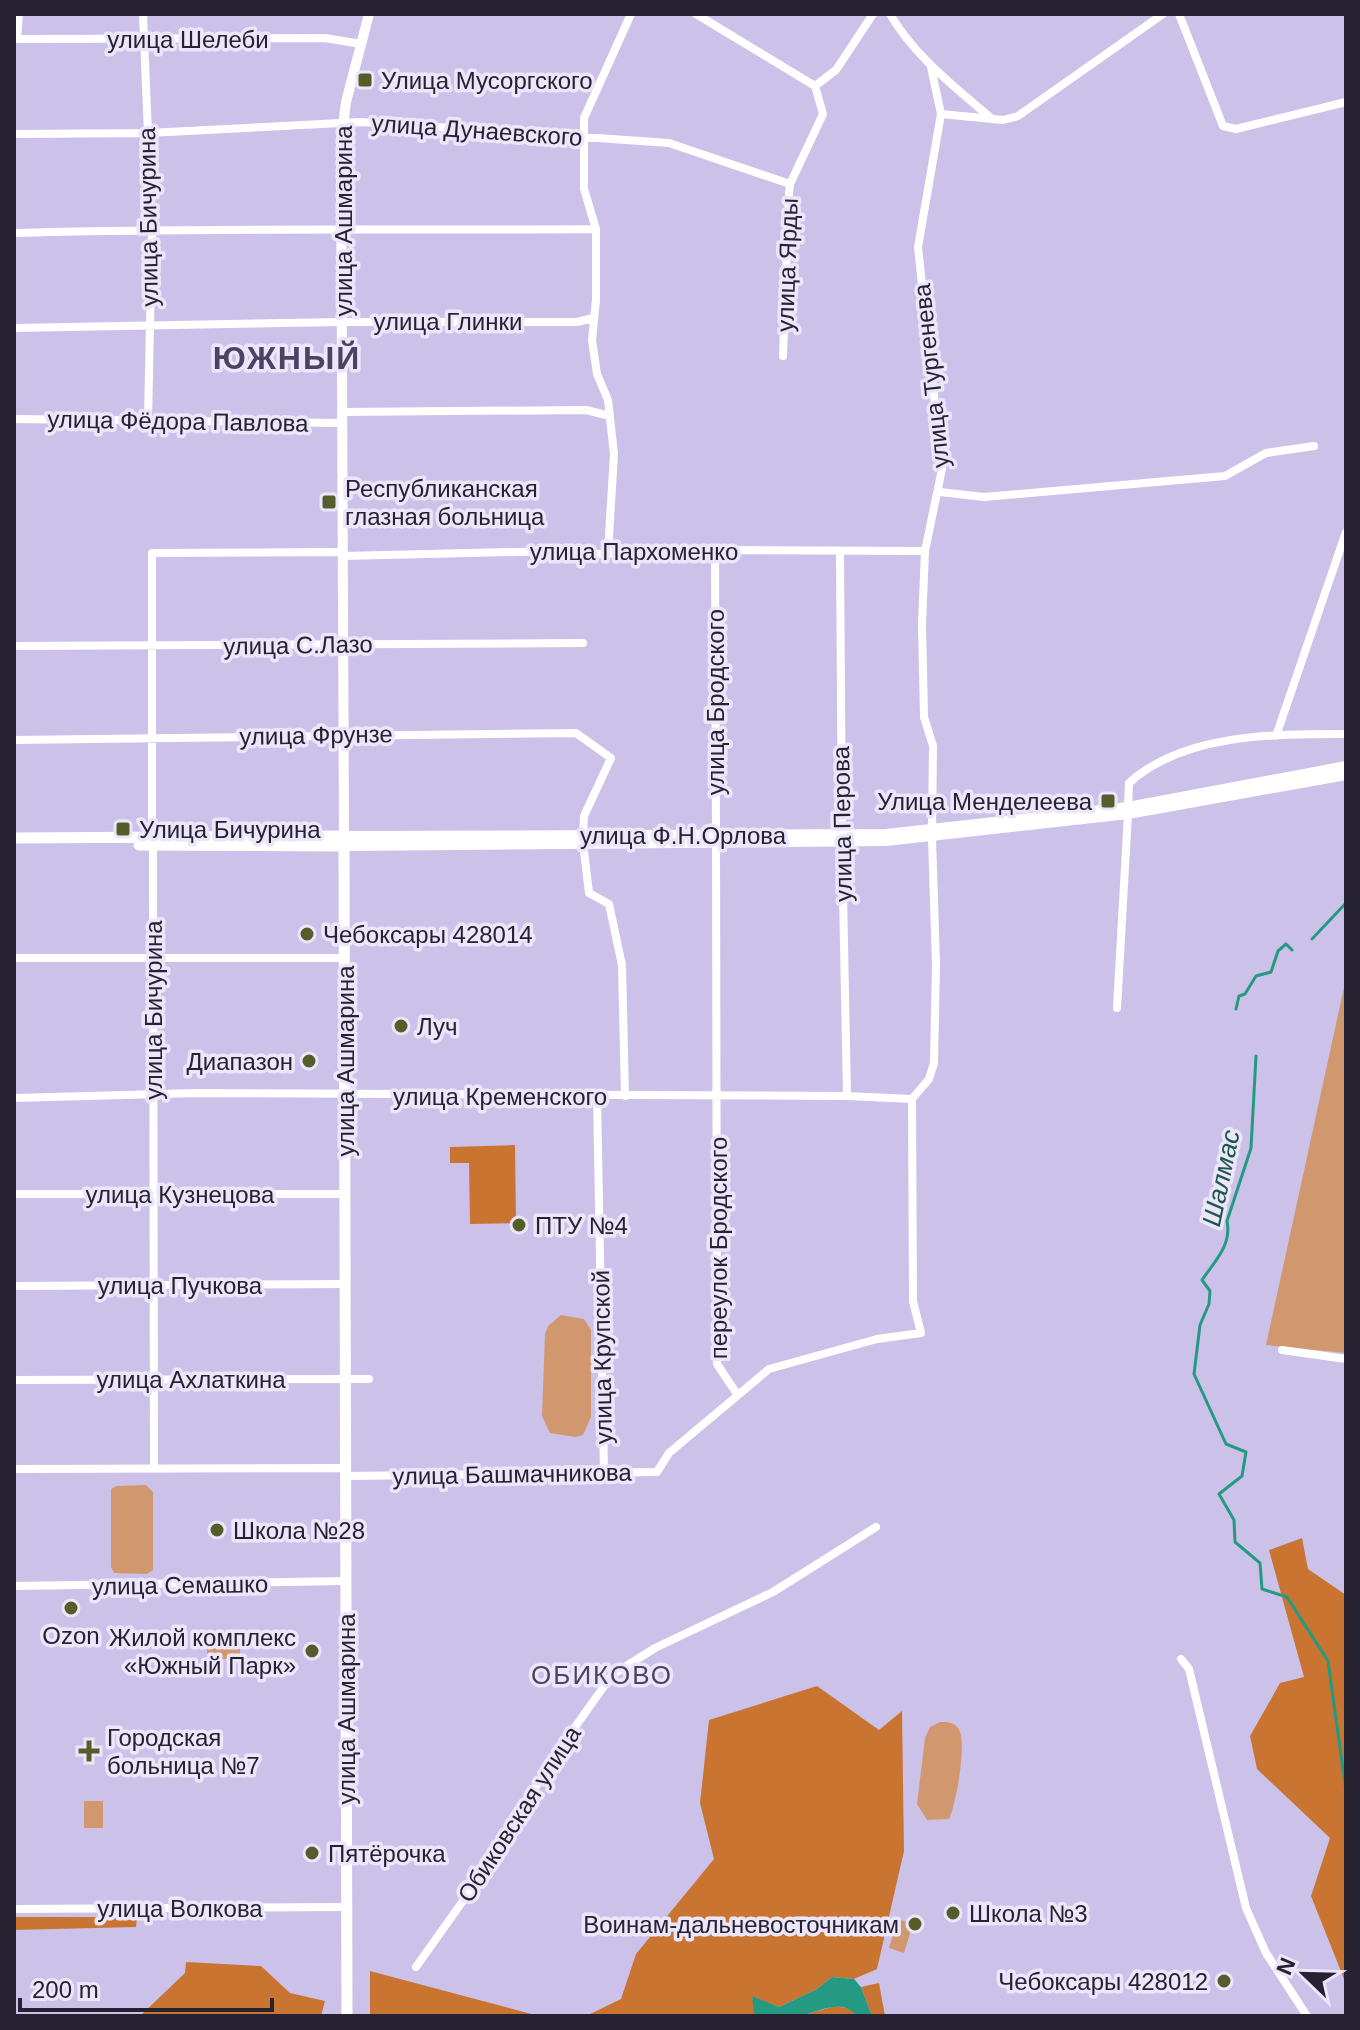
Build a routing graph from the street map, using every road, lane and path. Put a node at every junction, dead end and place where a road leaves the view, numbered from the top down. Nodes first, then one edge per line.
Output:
1 (19, 14) edge
2 (143, 14) edge
3 (369, 14) edge
4 (631, 14) edge
5 (696, 14) edge
6 (873, 14) edge
7 (890, 14) edge
8 (1163, 14) edge
9 (1179, 14) edge
10 (16, 39) edge
11 (143, 41) junction
12 (361, 44) junction
13 (931, 67) junction
14 (815, 86) junction
15 (1346, 102) edge
16 (941, 114) junction
17 (993, 120) junction
18 (343, 122) junction
19 (148, 133) junction
20 (14, 134) edge
21 (583, 136) junction
22 (790, 184) junction
23 (152, 229) junction
24 (596, 229) junction
25 (342, 232) junction
26 (14, 233) edge
27 (593, 318) junction
28 (342, 322) junction
29 (149, 325) junction
30 (14, 328) edge
31 (783, 356) dead end
32 (610, 416) junction
33 (342, 418) junction
34 (14, 419) edge
35 (148, 420) junction
36 (1314, 446) dead end
37 (940, 492) junction
38 (1346, 532) edge
39 (715, 550) junction
40 (925, 551) junction
41 (152, 553) joint
42 (608, 553) junction
43 (840, 553) junction
44 (343, 554) junction
45 (583, 643) dead end
46 (343, 645) junction
47 (14, 646) edge
48 (152, 647) junction
49 (344, 734) junction
50 (1346, 734) edge
51 (1276, 736) junction
52 (151, 738) junction
53 (14, 740) edge
54 (1346, 766) edge
55 (1346, 775) edge
56 (1128, 811) junction
57 (932, 834) junction
58 (14, 838) edge
59 (716, 838) junction
60 (583, 839) junction
61 (842, 839) junction
62 (152, 841) junction
63 (344, 841) junction
64 (14, 846) edge
65 (14, 958) edge
66 (345, 958) junction
67 (155, 959) junction
68 (1117, 1008) dead end
69 (717, 1095) junction
70 (152, 1096) junction
71 (345, 1096) junction
72 (597, 1096) junction
73 (625, 1096) junction
74 (847, 1096) junction
75 (14, 1098) edge
76 (912, 1099) junction
77 (14, 1194) edge
78 (155, 1194) junction
79 (345, 1194) junction
80 (345, 1284) junction
81 (14, 1286) edge
82 (154, 1286) junction
83 (1282, 1350) dead end
84 (1346, 1359) edge
85 (156, 1379) junction
86 (345, 1379) junction
87 (369, 1379) dead end
88 (14, 1380) edge
89 (737, 1394) junction
90 (154, 1467) junction
91 (14, 1469) edge
92 (346, 1472) junction
93 (604, 1473) junction
94 (876, 1527) dead end
95 (346, 1581) junction
96 (14, 1586) edge
97 (1181, 1659) dead end
98 (347, 1907) junction
99 (14, 1909) edge
100 (416, 1967) dead end
101 (347, 2016) edge
102 (1307, 2016) edge

1 - 10 street
2 - 11 street, улица Бичурина
3 - 12 street, улица Ашмарина
4 - 21 street
5 - 14 street
6 - 14 street
7 - 13 street
8 - 17 street
9 - 15 street
10 - 11 street, улица Шелеби
11 - 12 street, улица Шелеби
11 - 19 street, улица Бичурина
12 - 18 street, улица Ашмарина
13 - 16 street, улица Тургенева
13 - 17 street
14 - 22 street, улица Ярды
16 - 17 street
16 - 37 street, улица Тургенева
18 - 19 street, улица Дунаевского
18 - 21 street, улица Дунаевского
18 - 25 street, улица Ашмарина
19 - 20 street, улица Дунаевского
19 - 23 street, улица Бичурина
21 - 22 street, улица Дунаевского
21 - 24 street
22 - 31 street, улица Ярды
23 - 25 street
23 - 26 street
23 - 29 street, улица Бичурина
24 - 25 street
24 - 27 street
25 - 28 street, улица Ашмарина
27 - 28 street, улица Глинки
27 - 32 street
28 - 29 street, улица Глинки
28 - 33 street, улица Ашмарина
29 - 30 street, улица Глинки
29 - 35 street, улица Бичурина
32 - 33 street, улица Фёдора Павлова
32 - 42 street
33 - 35 street, улица Фёдора Павлова
33 - 44 street, улица Ашмарина
34 - 35 street, улица Фёдора Павлова
36 - 37 street
37 - 40 street, улица Тургенева
38 - 51 street
39 - 42 street, улица Пархоменко
39 - 43 street, улица Пархоменко
39 - 59 street, улица Бродского
40 - 43 street, улица Пархоменко
40 - 57 street, улица Тургенева
41 - 44 street, улица Пархоменко
41 - 48 street, улица Бичурина
42 - 44 street, улица Пархоменко
43 - 61 street, улица Перова
44 - 46 street, улица Ашмарина
45 - 46 street, улица С.Лазо
46 - 48 street, улица С.Лазо
46 - 49 street, улица Ашмарина
47 - 48 street, улица С.Лазо
48 - 52 street, улица Бичурина
49 - 52 street, улица Фрунзе
49 - 60 street, улица Фрунзе
49 - 63 street, улица Ашмарина
50 - 51 street
51 - 56 street
52 - 53 street, улица Фрунзе
52 - 62 street, улица Бичурина
54 - 56 street, улица Ф.Н.Орлова
55 - 56 street, улица Ф.Н.Орлова
56 - 57 street, улица Ф.Н.Орлова
56 - 68 street
57 - 61 street, улица Ф.Н.Орлова
57 - 76 street, улица Тургенева
58 - 62 main road, улица Ф.Н.Орлова
59 - 60 street, улица Ф.Н.Орлова
59 - 61 street, улица Ф.Н.Орлова
59 - 69 street, улица Бродского
60 - 63 street, улица Ф.Н.Орлова
60 - 73 street
61 - 74 street, улица Перова
62 - 63 main road, улица Ф.Н.Орлова
62 - 64 main road, улица Ф.Н.Орлова
62 - 67 street, улица Бичурина
63 - 66 main road, улица Ашмарина
65 - 67 street
66 - 67 street
66 - 71 main road, улица Ашмарина
67 - 70 street, улица Бичурина
69 - 73 street, улица Кременского
69 - 74 street, улица Кременского
69 - 89 street, переулок Бродского
70 - 71 street, улица Кременского
70 - 75 street, улица Кременского
70 - 78 street, улица Бичурина
71 - 72 street, улица Кременского
71 - 79 main road, улица Ашмарина
72 - 73 street, улица Кременского
72 - 93 street, улица Крупской
74 - 76 street, улица Кременского
76 - 89 street, улица Башмачникова
77 - 78 street, улица Кузнецова
78 - 79 street, улица Кузнецова
78 - 82 street, улица Бичурина
79 - 80 main road, улица Ашмарина
80 - 82 street, улица Пучкова
80 - 86 main road, улица Ашмарина
81 - 82 street, улица Пучкова
82 - 85 street, улица Бичурина
83 - 84 street
85 - 86 street, улица Ахлаткина
85 - 88 street, улица Ахлаткина
85 - 90 street, улица Бичурина
86 - 87 street, улица Ахлаткина
86 - 92 main road, улица Ашмарина
89 - 93 street, улица Башмачникова
90 - 91 street, улица Башмачникова
90 - 92 street, улица Башмачникова
92 - 93 street, улица Башмачникова
92 - 95 main road, улица Ашмарина
94 - 100 street, Обиковская улица
95 - 96 street, улица Семашко
95 - 98 main road, улица Ашмарина
97 - 102 street
98 - 99 street, улица Волкова
98 - 101 main road, улица Ашмарина

